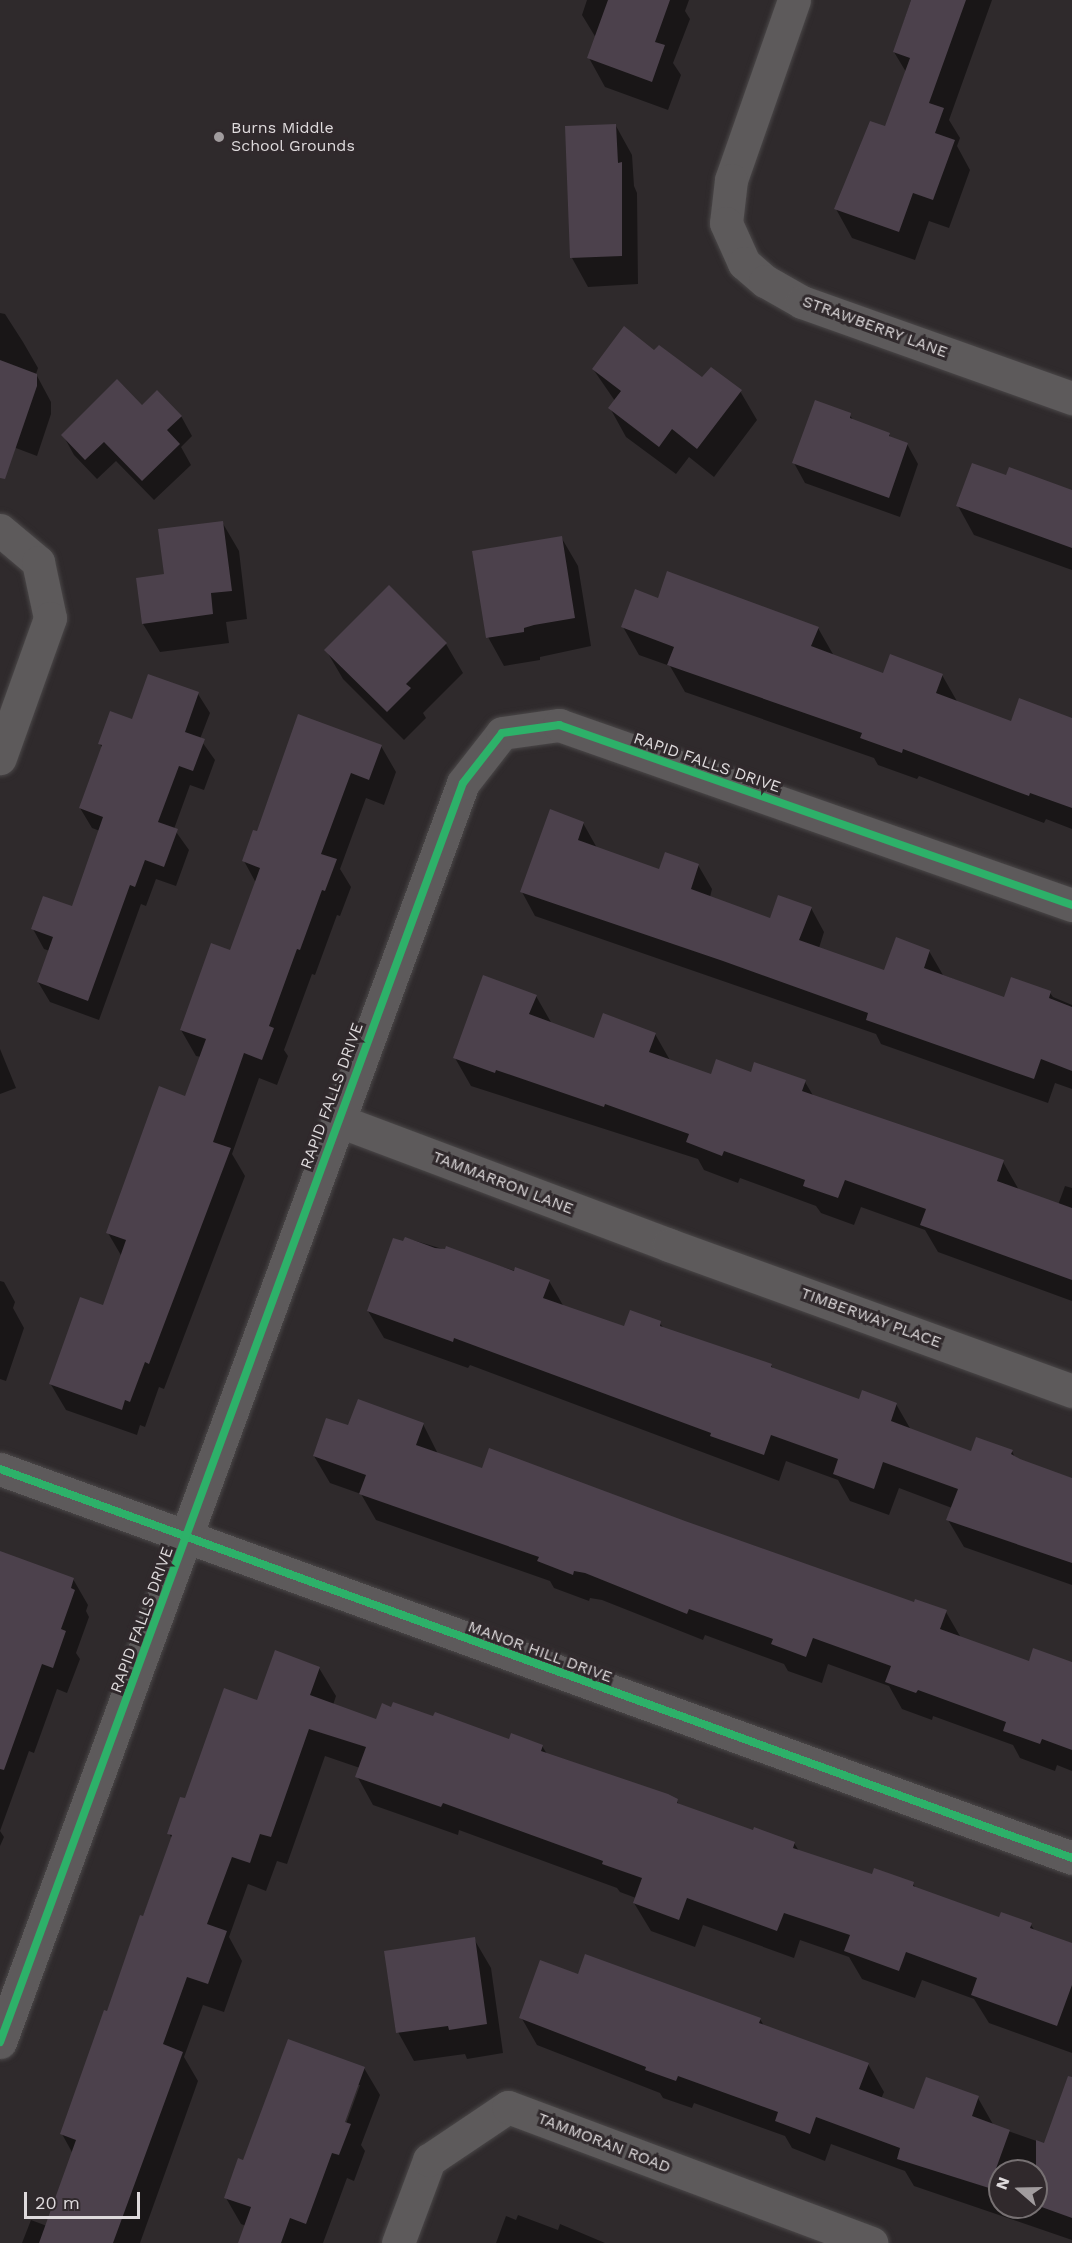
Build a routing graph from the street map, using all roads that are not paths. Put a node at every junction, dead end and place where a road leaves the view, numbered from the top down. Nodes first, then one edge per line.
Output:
1 (794, 0) edge
2 (1072, 398) edge
3 (0, 530) edge
4 (0, 758) edge
5 (1072, 905) edge
6 (337, 1120) junction
7 (669, 1245) joint
8 (1072, 1391) edge
9 (0, 1469) edge
10 (186, 1538) junction
11 (1072, 1858) edge
12 (0, 2042) edge
13 (398, 2243) edge
14 (871, 2243) edge

1 - 2 street, STRAWBERRY LANE
3 - 4 street
5 - 6 street, RAPID FALLS DRIVE
6 - 7 street, TAMMARRON LANE
6 - 10 street, RAPID FALLS DRIVE
7 - 8 street, TIMBERWAY PLACE
9 - 10 street, MANOR HILL DRIVE
10 - 11 street, MANOR HILL DRIVE
10 - 12 street, RAPID FALLS DRIVE
13 - 14 street, TAMMORAN ROAD

